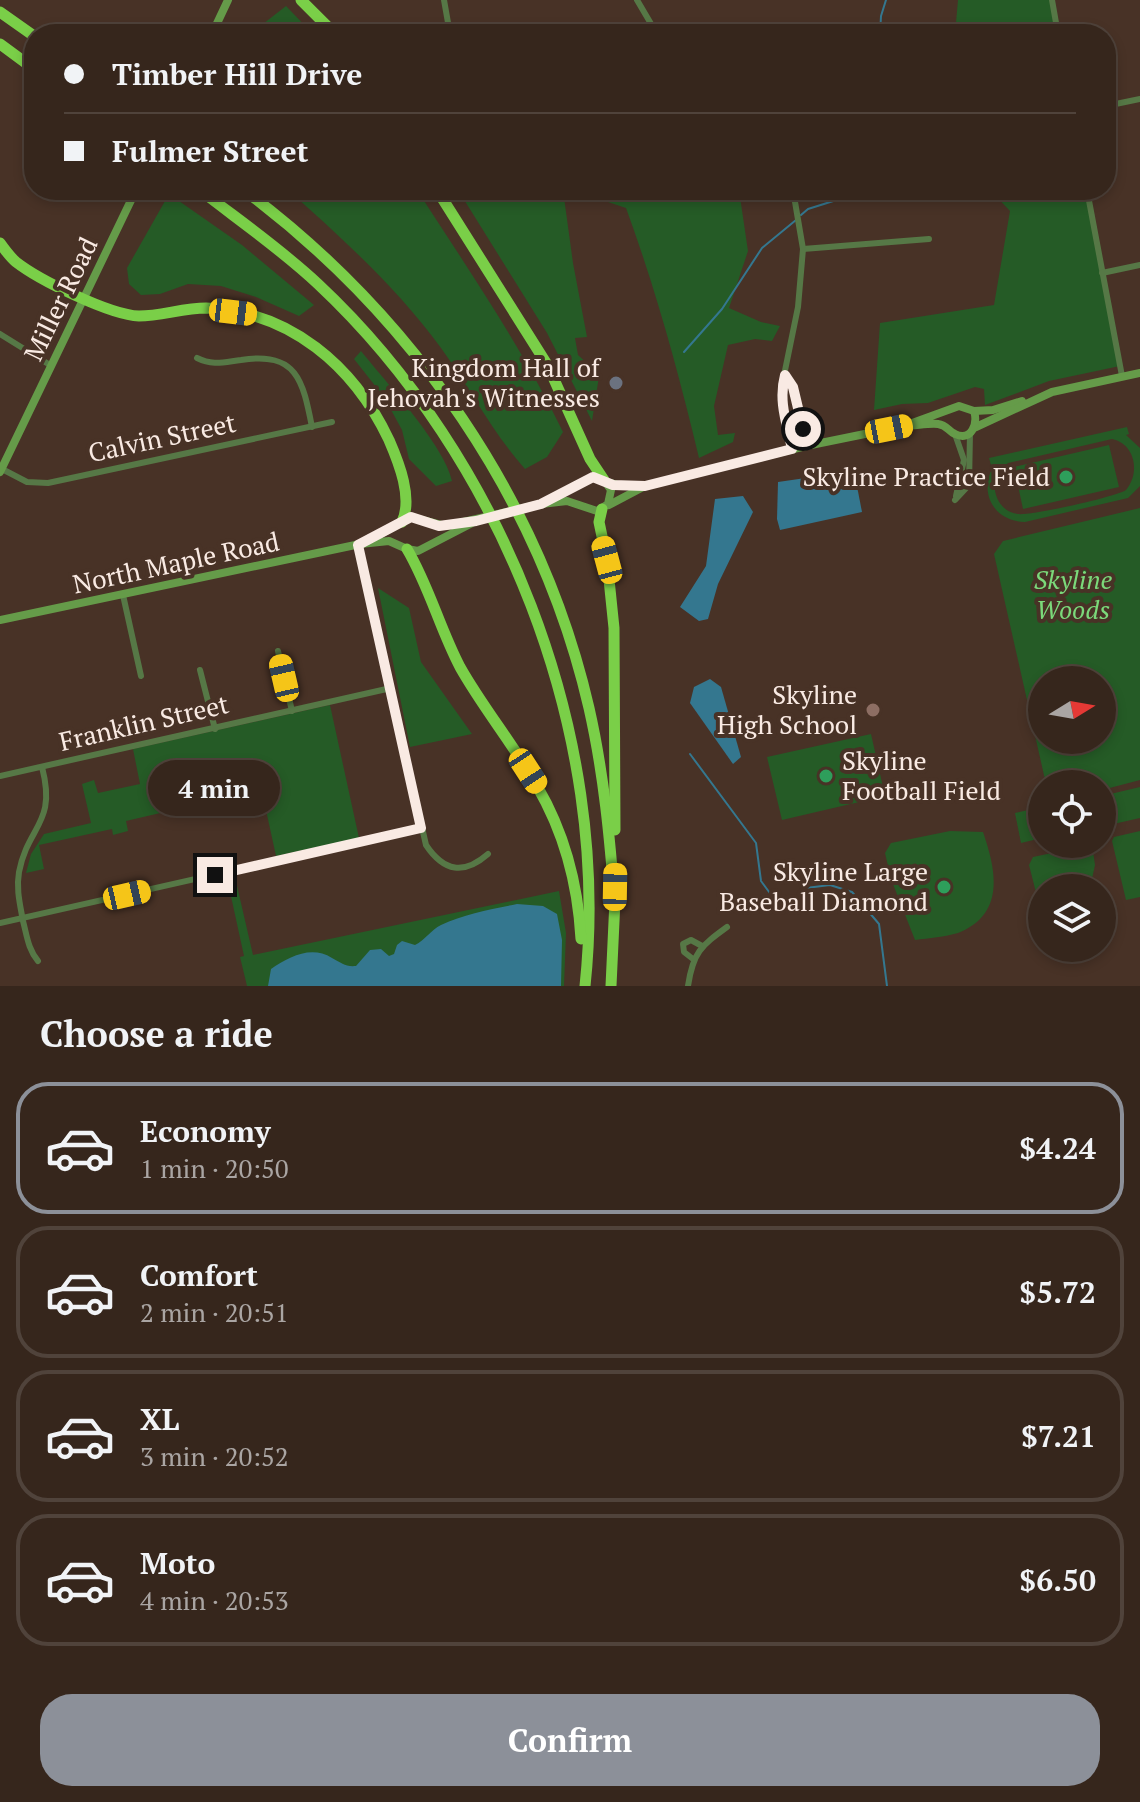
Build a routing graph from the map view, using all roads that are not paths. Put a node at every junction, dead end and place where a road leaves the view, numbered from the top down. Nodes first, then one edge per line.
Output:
1 (228, 0) edge
2 (301, 0) edge
3 (444, 0) edge
4 (637, 0) edge
5 (1052, 0) edge
6 (0, 12) edge
7 (217, 24) edge
8 (325, 24) edge
9 (448, 24) edge
10 (651, 24) edge
11 (1056, 24) edge
12 (24, 29) edge
13 (0, 44) edge
14 (24, 62) edge
15 (1140, 99) edge
16 (1116, 104) edge
17 (131, 200) edge
18 (212, 200) edge
19 (256, 200) edge
20 (443, 200) edge
21 (795, 200) edge
22 (1089, 200) edge
23 (929, 239) dead end
24 (0, 243) edge
25 (803, 249) junction
26 (1140, 265) edge
27 (1102, 273) junction
28 (84, 298) junction
29 (0, 334) edge
30 (197, 358) dead end
31 (50, 365) junction
32 (1140, 373) edge
33 (785, 375) junction
34 (1122, 376) junction
35 (1031, 400) junction
36 (949, 410) junction
37 (974, 411) junction
38 (332, 422) dead end
39 (904, 426) junction
40 (312, 427) junction
41 (973, 430) junction
42 (952, 431) junction
43 (806, 446) junction
44 (792, 449) junction
45 (1, 470) edge
46 (582, 481) junction
47 (605, 481) junction
48 (645, 486) junction
49 (541, 504) junction
50 (583, 507) junction
51 (603, 508) junction
52 (425, 521) junction
53 (476, 521) junction
54 (402, 522) junction
55 (359, 545) junction
56 (427, 545) junction
57 (404, 548) junction
58 (123, 595) junction
59 (0, 620) edge
60 (278, 651) dead end
61 (200, 670) dead end
62 (141, 676) dead end
63 (391, 688) junction
64 (292, 711) junction
65 (215, 729) junction
66 (42, 767) junction
67 (0, 776) edge
68 (421, 828) junction
69 (488, 854) dead end
70 (615, 906) junction
71 (23, 918) junction
72 (0, 923) edge
73 (727, 927) dead end
74 (702, 946) junction
75 (693, 959) junction
76 (38, 961) dead end
77 (583, 986) edge
78 (611, 986) edge
79 (688, 986) edge

1 - 7 main road
2 - 8 highway
3 - 9 street
4 - 10 street
5 - 11 street
6 - 12 highway
13 - 14 highway
15 - 16 street
17 - 28 main road, Miller Road
18 - 77 highway
19 - 70 highway
20 - 47 highway
21 - 25 street
22 - 27 street
23 - 25 street
24 - 28 highway
25 - 33 street
26 - 27 street
27 - 34 street
28 - 31 main road, Miller Road
28 - 54 highway
29 - 31 street
30 - 40 street
31 - 45 main road, Miller Road
32 - 34 main road
33 - 43 street
33 - 44 street
34 - 35 main road
35 - 37 main road
35 - 41 main road
36 - 37 main road
36 - 39 main road
36 - 42 main road
37 - 41 main road
38 - 40 street, Calvin Street
39 - 42 main road
39 - 43 main road
40 - 45 street, Calvin Street
41 - 42 main road
41 - 42 street
43 - 44 main road
44 - 48 main road
46 - 47 main road
46 - 49 main road, North Maple Road
46 - 50 main road
47 - 48 main road
47 - 51 main road
48 - 51 main road
49 - 50 main road, North Maple Road
49 - 53 main road, North Maple Road
50 - 51 main road
51 - 70 highway
52 - 53 main road, North Maple Road
52 - 54 main road, North Maple Road
52 - 56 main road
53 - 56 main road, North Maple Road
54 - 55 main road, North Maple Road
54 - 57 main road
55 - 57 main road, North Maple Road
55 - 58 main road, North Maple Road
55 - 63 street
56 - 57 main road, North Maple Road
57 - 77 highway
58 - 59 main road, North Maple Road
58 - 62 street
60 - 64 street
61 - 65 street
63 - 64 street, Franklin Street
63 - 68 street
64 - 65 street, Franklin Street
65 - 66 street, Franklin Street
66 - 67 street, Franklin Street
66 - 71 street
68 - 69 street
68 - 71 street
70 - 78 highway
71 - 72 street
71 - 76 street
73 - 74 street
74 - 75 street
74 - 75 street
75 - 79 street

